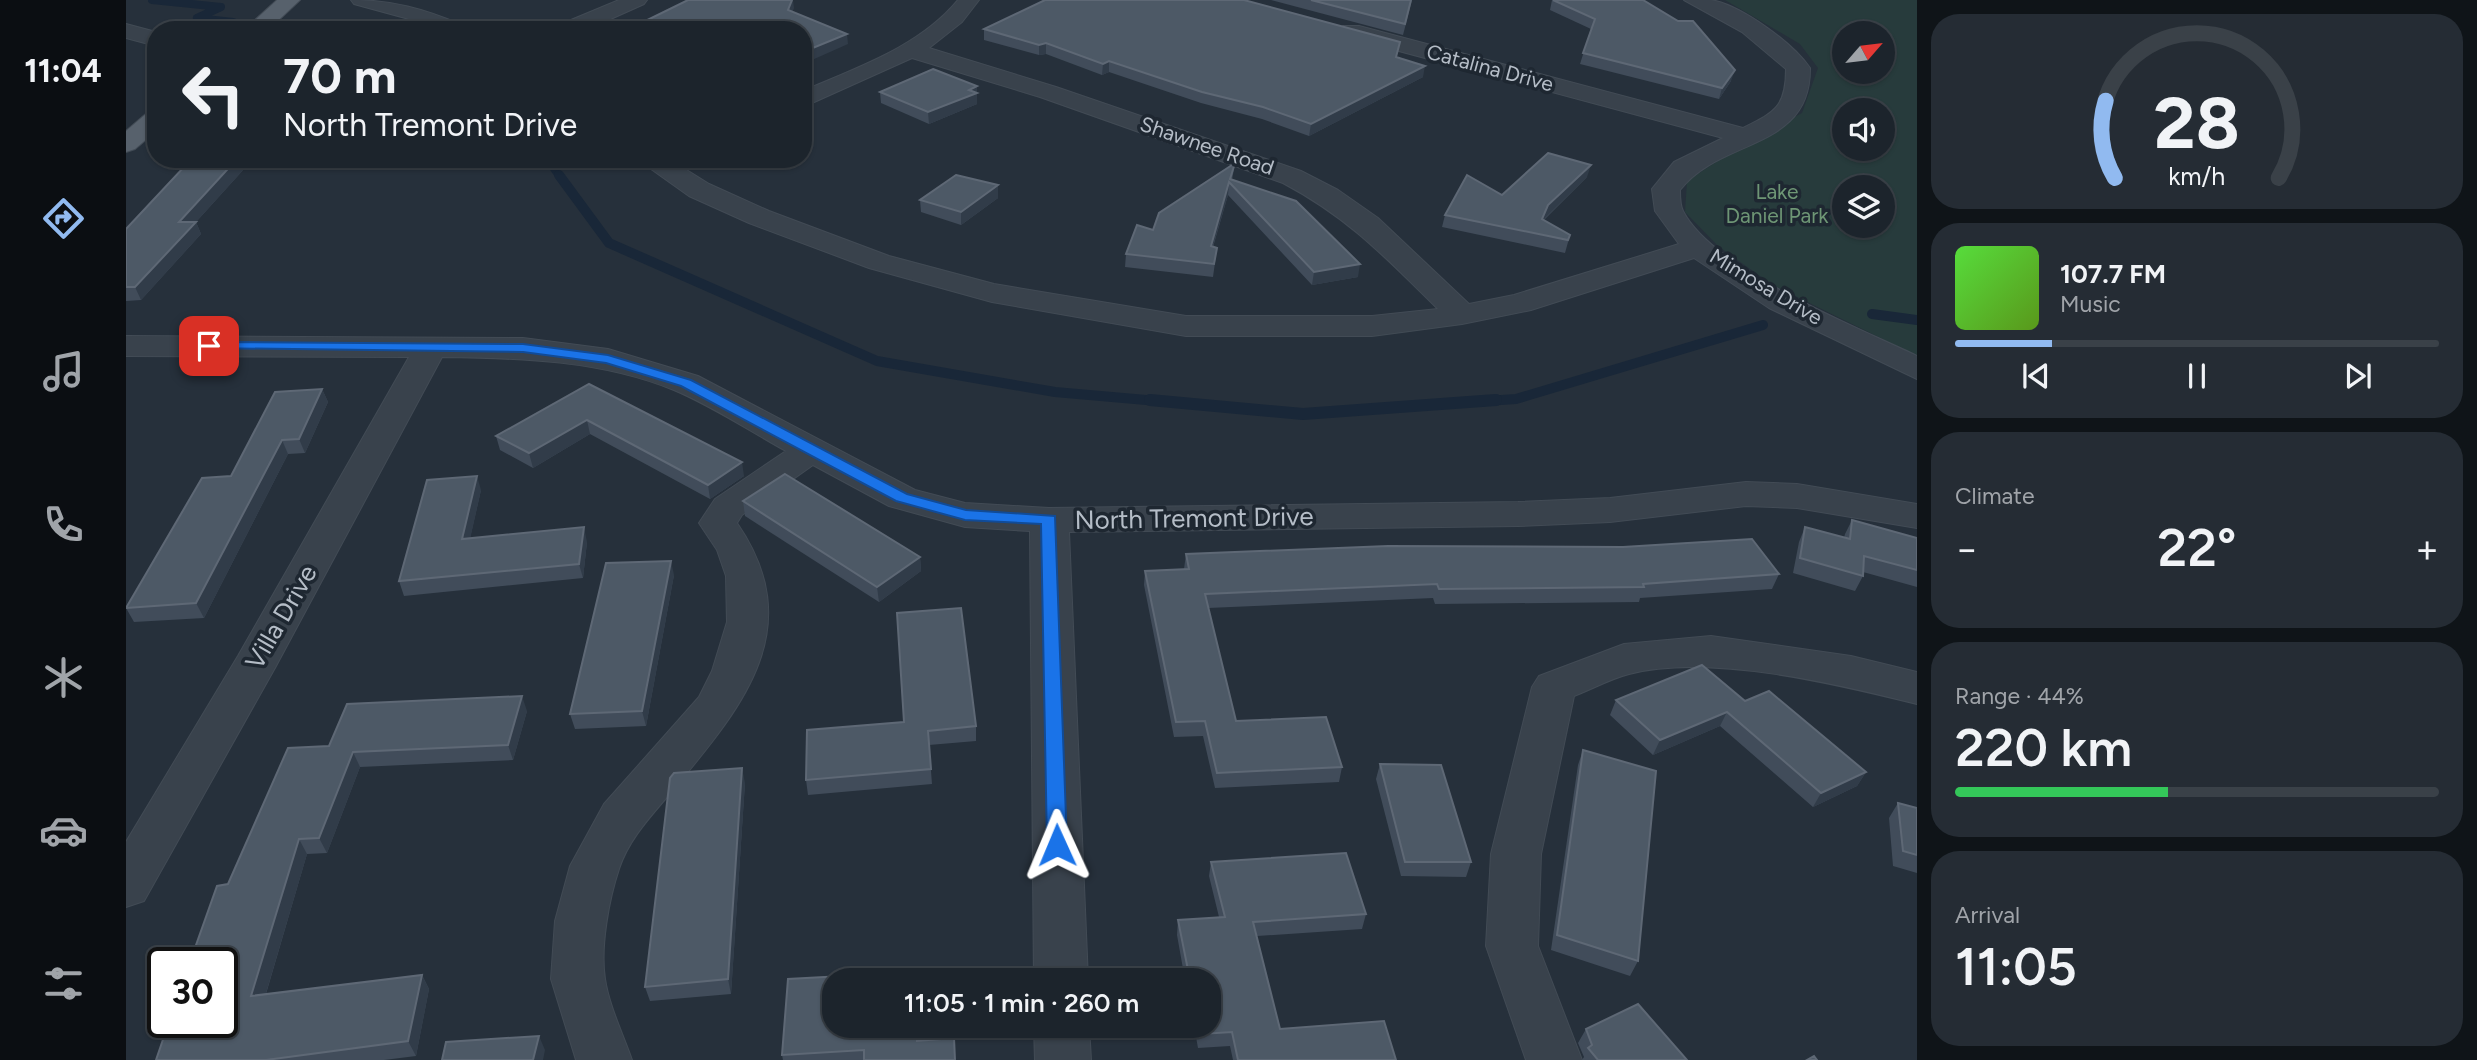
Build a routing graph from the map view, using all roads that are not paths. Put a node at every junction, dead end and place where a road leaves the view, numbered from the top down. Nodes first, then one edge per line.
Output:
1 (290, 0) edge
2 (361, 0) edge
3 (637, 0) edge
4 (969, 0) edge
5 (1693, 0) edge
6 (266, 21) edge
7 (432, 21) edge
8 (587, 21) edge
9 (1329, 25) edge
10 (126, 31) edge
11 (147, 37) edge
12 (910, 50) junction
13 (812, 96) edge
14 (147, 126) edge
15 (1743, 136) junction
16 (126, 144) edge
17 (668, 168) edge
18 (1698, 247) junction
19 (1462, 315) junction
20 (126, 346) edge
21 (432, 346) junction
22 (1917, 369) edge
23 (812, 450) junction
24 (1917, 516) edge
25 (1049, 520) junction
26 (1917, 688) edge
27 (126, 886) edge
28 (1060, 968) edge
29 (1062, 1038) edge
30 (604, 1060) edge
31 (1063, 1060) edge
32 (1555, 1060) edge

1 - 6 main road
2 - 7 street
3 - 8 street
4 - 12 street
5 - 15 street, Mimosa Drive
9 - 15 street, Catalina Drive
10 - 11 street
12 - 13 street
12 - 19 street, Shawnee Road
14 - 16 main road
15 - 18 street, Mimosa Drive
17 - 19 street
18 - 19 street
18 - 22 street, Mimosa Drive
20 - 21 street, North Tremont Drive
21 - 23 street, North Tremont Drive
21 - 27 street, Villa Drive
23 - 25 street, North Tremont Drive
23 - 30 street
24 - 25 street, North Tremont Drive
25 - 28 street
26 - 32 street
29 - 31 street

